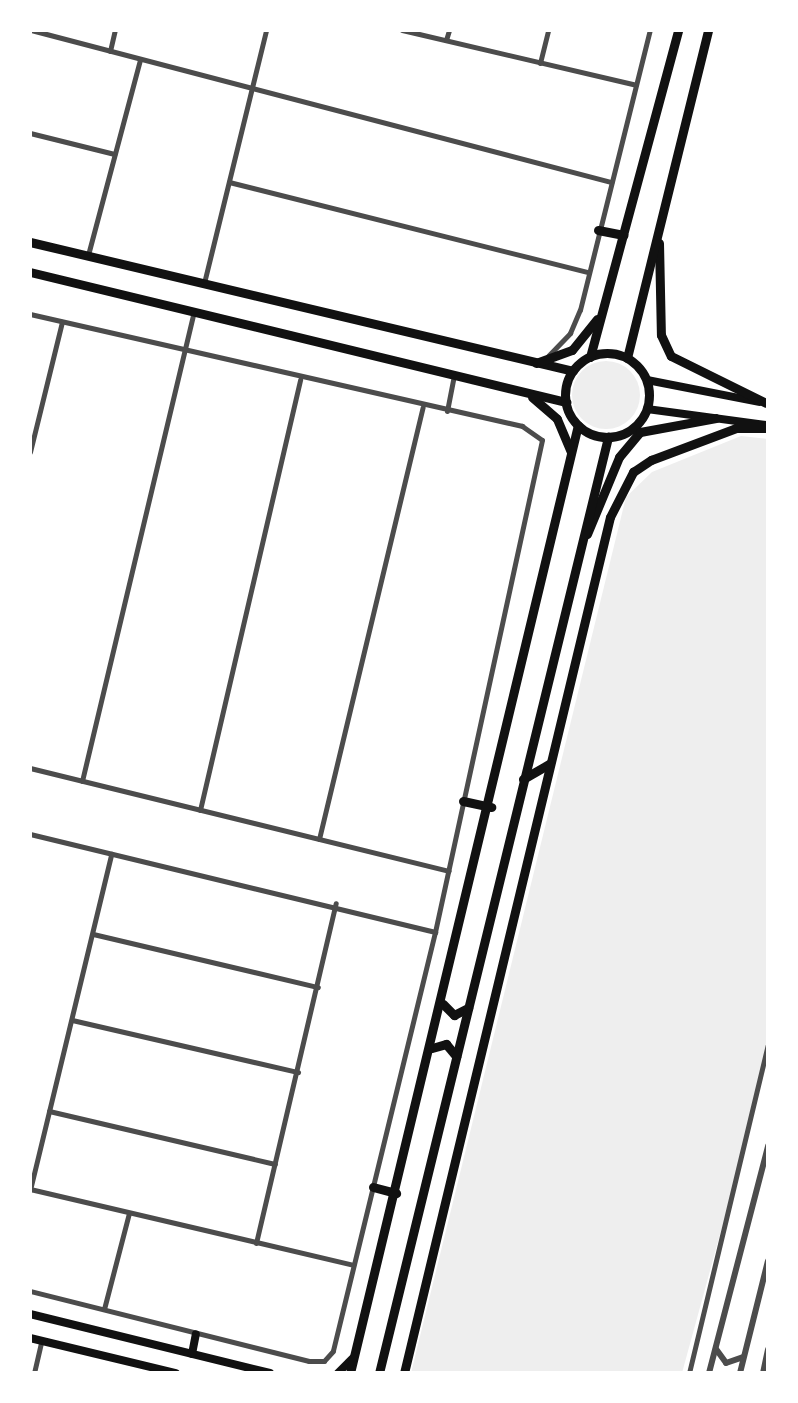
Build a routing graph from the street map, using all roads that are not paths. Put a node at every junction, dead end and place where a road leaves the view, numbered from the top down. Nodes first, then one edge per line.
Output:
1 (31, 30) edge
2 (115, 30) edge
3 (266, 30) edge
4 (402, 30) edge
5 (449, 30) edge
6 (548, 30) edge
7 (650, 30) edge
8 (678, 30) edge
9 (708, 30) edge
10 (446, 40) junction
11 (110, 52) junction
12 (140, 60) junction
13 (540, 62) junction
14 (636, 85) junction
15 (252, 90) junction
16 (30, 133) edge
17 (114, 154) junction
18 (229, 182) junction
19 (611, 182) junction
20 (598, 230) junction
21 (658, 230) junction
22 (624, 236) junction
23 (30, 242) edge
24 (88, 255) junction
25 (30, 272) edge
26 (587, 272) junction
27 (204, 283) junction
28 (606, 303) junction
29 (194, 311) junction
30 (30, 314) edge
31 (62, 322) junction
32 (185, 349) junction
33 (590, 357) junction
34 (627, 358) junction
35 (539, 362) junction
36 (573, 372) junction
37 (454, 375) junction
38 (300, 380) junction
39 (646, 380) junction
40 (526, 392) junction
41 (566, 402) junction
42 (767, 404) edge
43 (424, 407) junction
44 (647, 409) junction
45 (447, 411) junction
46 (716, 418) junction
47 (578, 425) junction
48 (768, 426) edge
49 (608, 437) junction
50 (30, 452) edge
51 (572, 454) junction
52 (576, 560) junction
53 (550, 764) junction
54 (30, 768) edge
55 (524, 779) junction
56 (82, 781) junction
57 (463, 801) junction
58 (491, 807) junction
59 (200, 810) junction
60 (30, 834) edge
61 (319, 839) junction
62 (111, 854) junction
63 (448, 871) junction
64 (336, 903) junction
65 (435, 932) junction
66 (93, 934) junction
67 (318, 987) junction
68 (442, 1004) junction
69 (468, 1008) junction
70 (72, 1020) junction
71 (768, 1045) edge
72 (431, 1048) junction
73 (456, 1056) junction
74 (298, 1072) junction
75 (49, 1111) junction
76 (768, 1146) edge
77 (275, 1164) junction
78 (372, 1187) junction
79 (30, 1190) edge
80 (396, 1192) junction
81 (129, 1213) junction
82 (414, 1228) junction
83 (437, 1234) junction
84 (256, 1242) junction
85 (768, 1261) edge
86 (353, 1265) junction
87 (30, 1291) edge
88 (104, 1309) junction
89 (30, 1314) edge
90 (196, 1334) junction
91 (30, 1338) edge
92 (42, 1340) junction
93 (715, 1348) junction
94 (768, 1350) edge
95 (192, 1354) junction
96 (355, 1356) junction
97 (744, 1357) junction
98 (34, 1373) edge
99 (176, 1373) edge
100 (270, 1373) edge
101 (338, 1373) edge
102 (350, 1373) edge
103 (380, 1373) edge
104 (404, 1373) edge
105 (689, 1373) edge
106 (709, 1373) edge
107 (740, 1373) edge
108 (762, 1373) edge

1 - 11 street
2 - 11 street
3 - 15 street
4 - 10 street
5 - 10 street
6 - 13 street
7 - 14 street
8 - 22 main road
9 - 21 main road
10 - 13 street
11 - 12 street
12 - 15 street
12 - 17 street
13 - 14 street
14 - 19 street
15 - 18 street
15 - 19 street
16 - 17 street
17 - 24 street
18 - 26 street
18 - 27 street
19 - 20 street
20 - 22 main road
20 - 26 street
21 - 34 main road
21 - 42 main road
22 - 28 main road
23 - 24 main road
24 - 27 main road
25 - 29 main road
26 - 35 street
27 - 35 main road
28 - 33 main road
28 - 35 main road
29 - 32 street
29 - 37 main road
30 - 31 street
31 - 32 street
31 - 50 street
32 - 38 street
32 - 56 street
33 - 34 main road
33 - 36 main road
34 - 39 main road
35 - 36 main road
36 - 41 main road
37 - 40 main road
37 - 45 street
38 - 43 street
38 - 59 street
39 - 42 main road
39 - 44 main road
40 - 41 main road
40 - 51 main road
41 - 47 main road
43 - 45 street
43 - 61 street
44 - 46 main road
44 - 49 main road
45 - 57 street
46 - 48 main road
46 - 52 main road
47 - 49 main road
47 - 51 main road
48 - 53 main road
49 - 52 main road
51 - 58 main road
52 - 55 main road
53 - 55 main road
53 - 83 main road
54 - 56 street
55 - 69 main road
56 - 59 street
57 - 58 main road
57 - 63 street
58 - 68 main road
59 - 61 street
60 - 62 street
61 - 63 street
62 - 64 street
62 - 66 street
63 - 65 street
64 - 65 street
64 - 67 street
65 - 78 street
66 - 67 street
66 - 70 street
67 - 74 street
68 - 69 main road
68 - 72 main road
69 - 73 main road
70 - 74 street
70 - 75 street
71 - 105 street
72 - 73 main road
72 - 80 main road
73 - 82 main road
74 - 77 street
75 - 77 street
75 - 79 street
76 - 93 street
77 - 84 street
78 - 80 main road
78 - 86 street
79 - 81 street
80 - 96 main road
81 - 84 street
81 - 88 street
82 - 83 main road
82 - 103 main road
83 - 104 main road
84 - 86 street
85 - 97 street
86 - 90 street
87 - 88 street
88 - 90 street
89 - 95 main road
90 - 95 main road
91 - 92 main road
92 - 98 street
92 - 99 main road
93 - 97 street
93 - 106 street
94 - 108 street
95 - 100 main road
96 - 101 main road
96 - 102 main road
97 - 107 street

